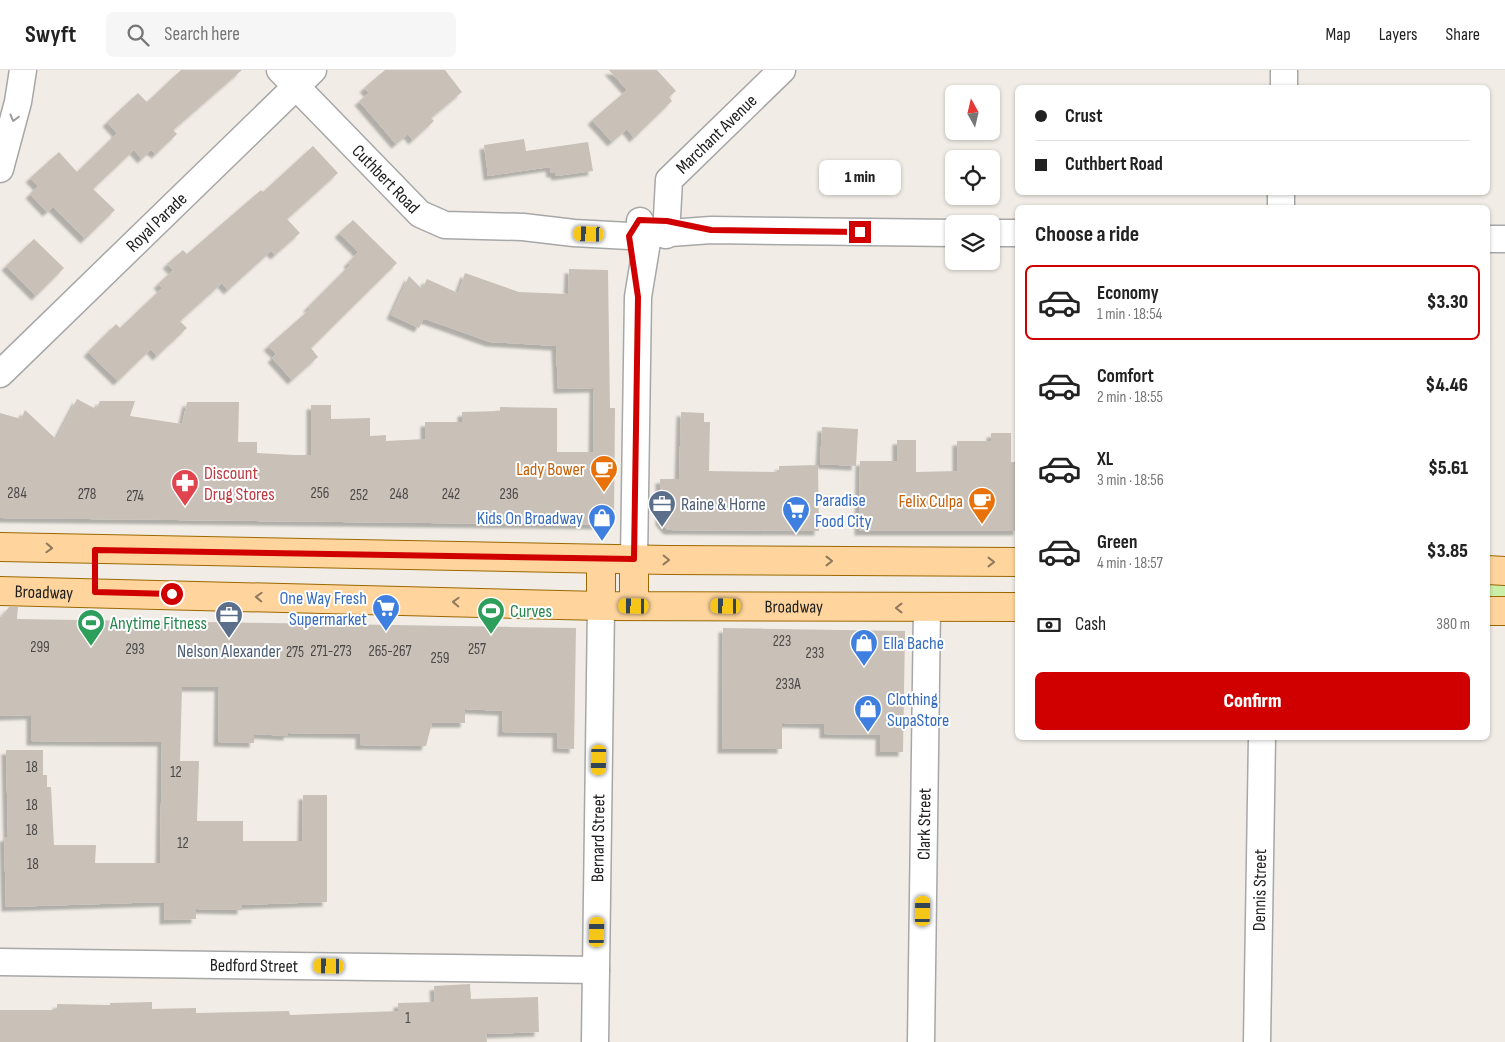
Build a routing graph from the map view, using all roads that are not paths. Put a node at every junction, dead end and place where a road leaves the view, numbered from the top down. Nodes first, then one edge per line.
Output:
1 (23, 70) edge
2 (782, 70) edge
3 (1284, 70) edge
4 (296, 75) edge
5 (1284, 85) edge
6 (0, 169) edge
7 (650, 229) junction
8 (945, 233) edge
9 (1000, 233) edge
10 (1015, 233) edge
11 (1490, 239) edge
12 (1505, 239) edge
13 (9, 354) edge
14 (0, 374) edge
15 (0, 547) edge
16 (95, 550) junction
17 (601, 559) junction
18 (634, 559) junction
19 (1015, 562) edge
20 (1490, 570) edge
21 (1505, 570) edge
22 (0, 591) edge
23 (95, 592) junction
24 (601, 606) junction
25 (634, 606) junction
26 (1015, 607) edge
27 (927, 608) junction
28 (1490, 611) edge
29 (1505, 611) edge
30 (1262, 740) edge
31 (0, 962) edge
32 (596, 970) junction
33 (596, 1042) edge
34 (921, 1042) edge
35 (1258, 1042) edge

1 -> 6 street
2 - 7 street, Marchant Avenue
3 - 5 street
4 - 7 street, Cuthbert Road
4 - 13 street, Royal Parade
7 - 8 street, Cuthbert Road
7 - 18 street, Marchant Avenue
9 - 10 street
11 - 12 street
13 - 14 street, Royal Parade
15 -> 16 main road
16 - 17 main road
16 - 23 main road
17 - 18 main road
17 - 24 main road
18 -> 19 main road
18 - 25 main road
20 - 21 main road
22 - 23 main road, Broadway
24 -> 23 main road, Broadway
24 - 25 main road, Broadway
24 - 32 street, Bernard Street
27 -> 25 main road, Broadway
26 - 27 main road, Broadway
27 - 34 street, Clark Street
28 - 29 main road
30 - 35 street, Dennis Street
31 - 32 street, Bedford Street
32 - 33 street, Bernard Street

